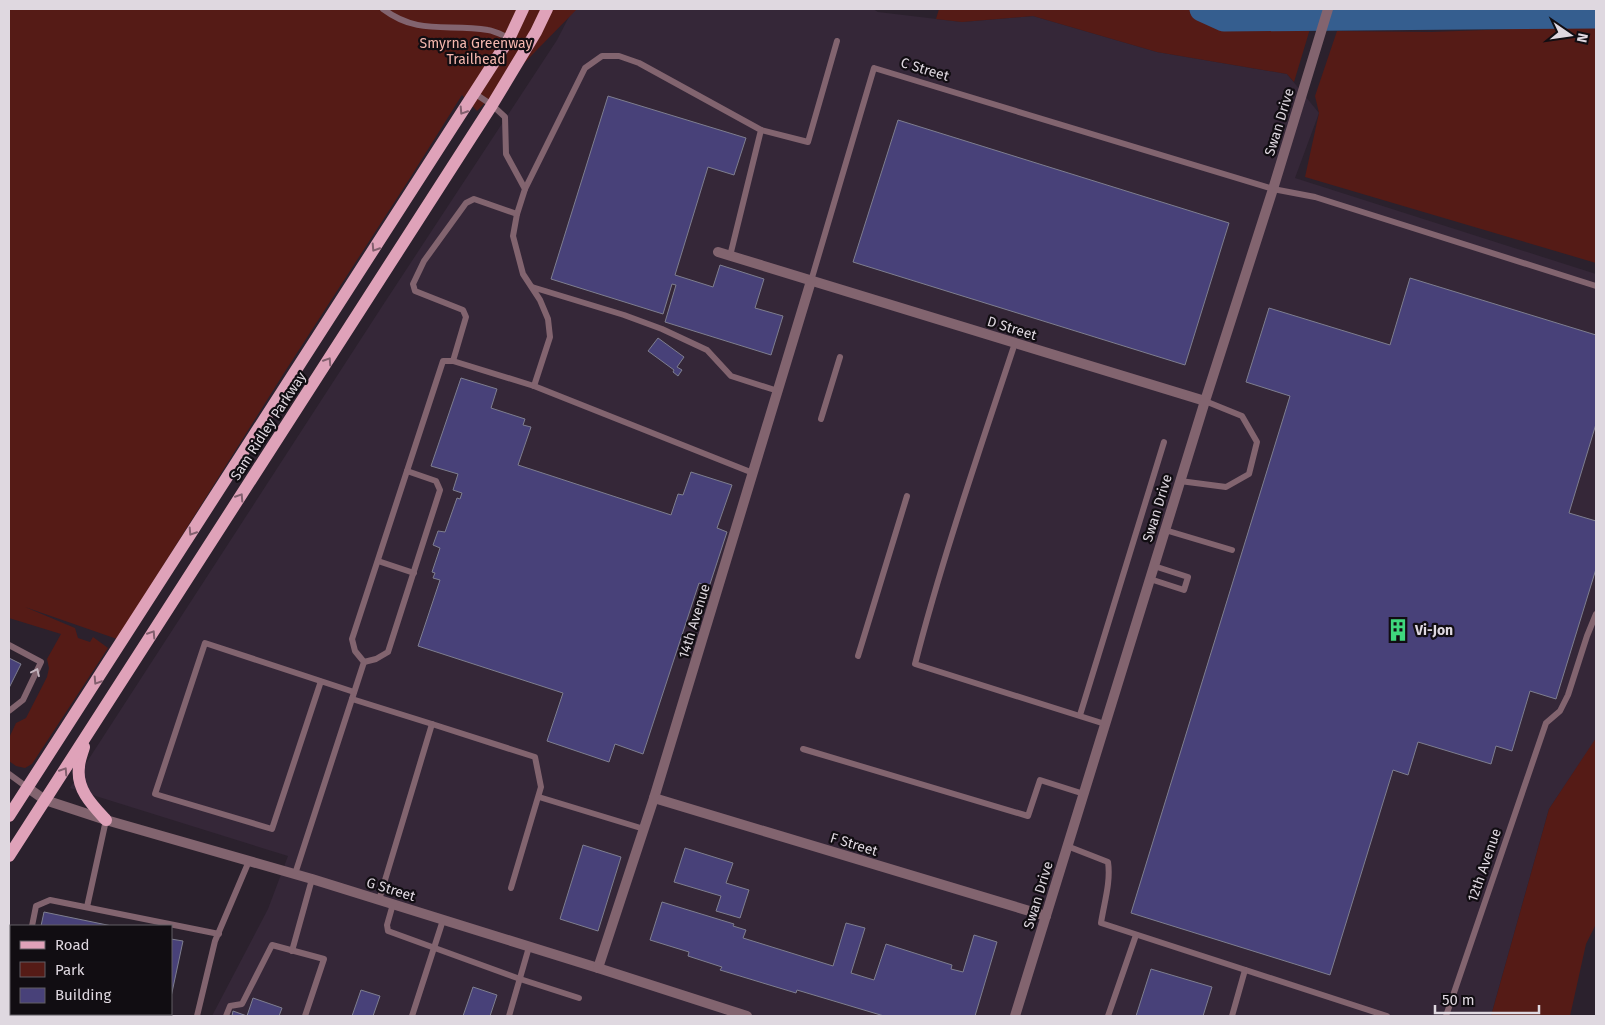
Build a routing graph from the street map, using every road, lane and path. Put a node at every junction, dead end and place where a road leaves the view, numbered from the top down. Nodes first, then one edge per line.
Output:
1 (383, 9) edge
2 (523, 9) edge
3 (547, 9) edge
4 (1328, 9) edge
5 (509, 38) junction
6 (837, 41) dead end
7 (474, 93) junction
8 (492, 105) junction
9 (761, 130) junction
10 (525, 189) junction
11 (1273, 189) junction
12 (517, 214) junction
13 (718, 252) dead end
14 (730, 256) junction
15 (811, 281) junction
16 (1596, 286) edge
17 (532, 287) junction
18 (1015, 343) junction
19 (840, 357) dead end
20 (453, 361) junction
21 (534, 386) junction
22 (778, 391) junction
23 (1205, 401) junction
24 (821, 419) dead end
25 (1164, 442) dead end
26 (407, 471) junction
27 (753, 473) junction
28 (1180, 481) junction
29 (907, 496) dead end
30 (1165, 530) junction
31 (1232, 550) dead end
32 (378, 561) junction
33 (1154, 566) junction
34 (414, 573) junction
35 (1150, 579) junction
36 (1596, 614) edge
37 (9, 645) edge
38 (858, 656) dead end
39 (364, 662) junction
40 (321, 681) junction
41 (354, 692) junction
42 (352, 699) junction
43 (9, 711) edge
44 (1080, 715) junction
45 (432, 724) junction
46 (1105, 724) junction
47 (88, 734) junction
48 (803, 749) dead end
49 (9, 774) edge
50 (28, 788) junction
51 (1084, 794) junction
52 (538, 797) junction
53 (654, 798) junction
54 (45, 800) junction
55 (9, 816) edge
56 (106, 820) junction
57 (644, 830) junction
58 (1067, 846) junction
59 (9, 856) edge
60 (249, 861) junction
61 (295, 874) junction
62 (312, 879) junction
63 (511, 888) dead end
64 (379, 900) junction
65 (393, 904) junction
66 (87, 907) junction
67 (1046, 916) junction
68 (443, 920) junction
69 (32, 925) edge
70 (218, 934) junction
71 (1136, 935) junction
72 (529, 946) junction
73 (434, 948) junction
74 (292, 951) junction
75 (598, 968) junction
76 (1245, 970) junction
77 (520, 979) junction
78 (579, 998) dead end
79 (197, 1016) edge
80 (226, 1016) edge
81 (305, 1016) edge
82 (412, 1016) edge
83 (509, 1016) edge
84 (747, 1016) edge
85 (1015, 1016) edge
86 (1108, 1016) edge
87 (1232, 1016) edge
88 (1387, 1016) edge
89 (1446, 1016) edge

1 - 5 lane
2 - 5 main road, Sam Ridley Parkway
3 - 8 main road, Sam Ridley Parkway
4 - 11 street, Swan Drive
5 - 7 main road, Sam Ridley Parkway
6 - 9 lane
7 - 8 lane
7 -> 50 main road, Sam Ridley Parkway
8 - 10 lane
47 -> 8 main road, Sam Ridley Parkway
9 - 10 lane
9 - 14 lane
10 - 12 lane
11 - 15 lane, C Street
11 - 16 lane
11 - 23 street, Swan Drive
12 - 17 lane
12 - 20 lane
13 - 14 street
14 - 15 street
15 - 18 street, D Street
15 - 22 street, 14th Avenue
17 - 21 lane
17 - 22 lane
18 - 23 street, D Street
18 - 44 lane
19 - 24 lane
20 - 21 lane
20 - 26 lane
21 - 27 lane
22 - 27 street, 14th Avenue
23 - 28 street, Swan Drive
23 - 28 lane
25 - 44 lane
26 - 32 lane
26 - 34 lane
27 - 53 street, 14th Avenue
28 - 30 street, Swan Drive
29 - 38 lane
30 - 31 lane
30 - 33 street, Swan Drive
32 - 34 lane
32 - 39 lane
33 - 35 street, Swan Drive
33 - 35 lane
34 - 39 lane
35 - 46 street, Swan Drive
36 - 89 lane, 12th Avenue
43 -> 37 lane
39 - 41 lane
40 - 40 lane
40 - 41 lane
41 - 42 lane
42 - 45 lane
42 - 61 lane
44 - 46 lane
45 - 52 lane
45 - 64 lane
46 - 51 street, Swan Drive
54 -> 47 main road, Sam Ridley Parkway
47 - 56 main road
48 - 51 lane
49 - 50 lane
50 - 54 street, G Street
50 - 55 main road, Sam Ridley Parkway
51 - 58 street, Swan Drive
52 - 57 lane
52 - 63 lane
53 - 57 street, 14th Avenue
53 - 67 street, F Street
54 - 56 street, G Street
54 - 59 main road, Sam Ridley Parkway
56 - 60 street, G Street
56 - 66 lane
57 - 75 street, 14th Avenue
58 - 67 street, Swan Drive
58 - 71 lane
60 - 61 street, G Street
60 - 70 lane
61 - 62 street, G Street
62 - 64 street, G Street
62 - 74 lane
64 - 65 street, G Street
65 - 68 street, G Street
65 - 73 lane
66 - 69 lane
66 - 70 lane
67 - 85 street, Swan Drive
68 - 72 street, G Street
68 - 73 lane
70 - 79 lane
71 - 76 lane
71 - 86 lane
72 - 75 street, G Street
72 - 77 lane
73 - 77 lane
73 - 82 lane
74 - 80 lane
74 - 81 lane
75 - 84 street, G Street
76 - 87 lane
76 - 88 lane
77 - 78 lane
77 - 83 lane

